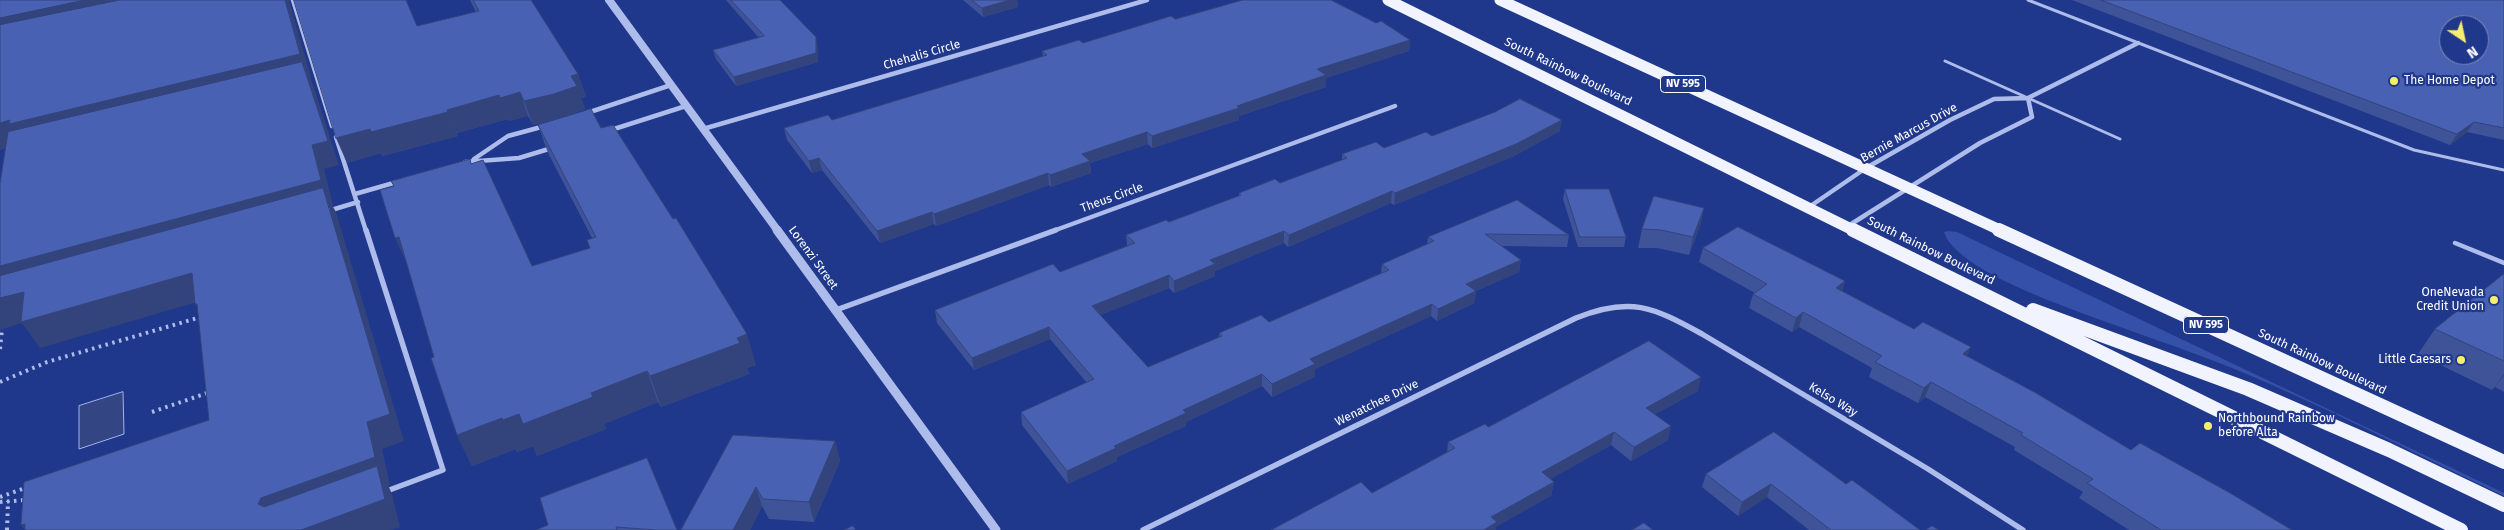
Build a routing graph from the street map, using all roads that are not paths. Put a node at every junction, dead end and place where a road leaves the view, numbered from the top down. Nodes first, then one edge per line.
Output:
1 (293, 0) edge
2 (609, 0) edge
3 (1147, 0) edge
4 (1388, 0) edge
5 (1500, 0) edge
6 (2028, 0) edge
7 (2138, 43) junction
8 (1945, 61) dead end
9 (316, 80) junction
10 (307, 82) edge
11 (672, 85) junction
12 (2028, 98) junction
13 (686, 106) junction
14 (1395, 106) dead end
15 (580, 116) edge
16 (554, 124) edge
17 (704, 129) junction
18 (609, 130) edge
19 (2120, 139) dead end
20 (555, 148) edge
21 (474, 160) junction
22 (456, 165) edge
23 (1866, 168) junction
24 (2504, 170) edge
25 (401, 181) edge
26 (1908, 187) junction
27 (355, 194) junction
28 (358, 202) junction
29 (1809, 207) junction
30 (320, 213) edge
31 (1848, 226) junction
32 (2455, 243) dead end
33 (2504, 263) edge
34 (1973, 288) junction
35 (1624, 304) joint
36 (835, 310) junction
37 (2504, 462) edge
38 (380, 494) edge
39 (2504, 506) edge
40 (996, 530) edge
41 (1142, 530) edge
42 (2023, 530) edge
43 (2460, 530) edge

1 - 9 street
2 - 11 street, Lorenzi Street
3 - 17 street, Chehalis Circle
4 - 29 main road, South Rainbow Boulevard
5 - 23 main road, South Rainbow Boulevard / NV 595
6 - 7 lane
7 - 12 street, Bernie Marcus Drive
7 - 24 lane
8 - 12 lane
9 - 10 street
9 - 27 street
11 - 13 street, Lorenzi Street
11 - 15 street
12 - 19 lane
12 - 23 street, Bernie Marcus Drive
12 - 26 street
13 - 17 street, Lorenzi Street
13 - 18 street
14 - 36 street, Theus Circle
16 - 21 street
17 - 36 street, Lorenzi Street
20 - 21 street
21 - 22 street
23 - 26 main road, South Rainbow Boulevard / NV 595
23 - 29 street, Bernie Marcus Drive
25 - 27 street
26 - 31 street
26 - 37 main road, South Rainbow Boulevard / NV 595
27 - 28 street
28 - 30 street
28 - 38 street
29 - 31 main road, South Rainbow Boulevard
31 - 34 main road, South Rainbow Boulevard
32 - 33 lane
34 - 39 main road
34 - 43 main road, South Rainbow Boulevard
35 - 41 street, Wenatchee Drive
35 - 42 street, Kelso Way
36 - 40 street, Lorenzi Street

